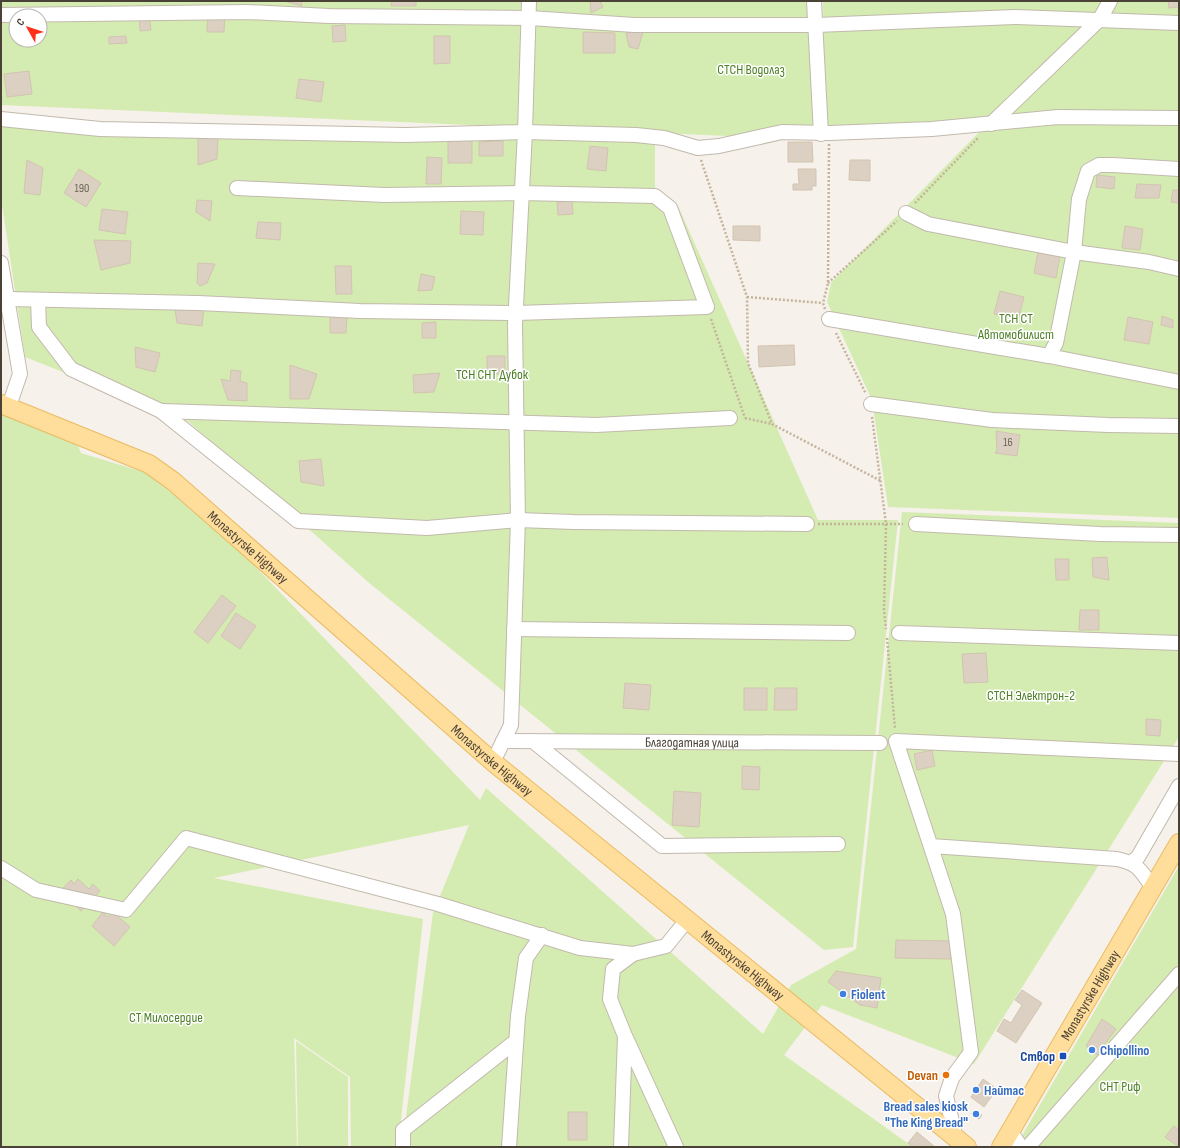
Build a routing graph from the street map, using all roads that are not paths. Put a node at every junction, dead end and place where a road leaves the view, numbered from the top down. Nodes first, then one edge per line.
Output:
1 (529, 1) edge
2 (814, 1) edge
3 (1110, 1) edge
4 (1, 15) edge
5 (530, 18) junction
6 (1100, 19) junction
7 (1179, 23) edge
8 (816, 26) junction
9 (1179, 118) edge
10 (1, 119) edge
11 (991, 124) junction
12 (525, 132) junction
13 (825, 134) junction
14 (1179, 169) edge
15 (237, 188) dead end
16 (522, 193) junction
17 (906, 213) dead end
18 (1074, 252) junction
19 (1, 263) edge
20 (1179, 269) edge
21 (8, 299) junction
22 (38, 300) junction
23 (516, 313) junction
24 (829, 319) road end
25 (1048, 356) junction
26 (1179, 382) edge
27 (871, 404) road end
28 (5, 405) edge
29 (161, 411) junction
30 (730, 418) road end
31 (517, 422) junction
32 (1179, 426) edge
33 (518, 520) junction
34 (807, 524) road end
35 (916, 524) road end
36 (1179, 535) edge
37 (514, 629) junction
38 (848, 632) dead end
39 (899, 634) dead end
40 (1179, 642) edge
41 (503, 741) junction
42 (533, 741) junction
43 (880, 743) dead end
44 (1179, 754) edge
45 (493, 762) junction
46 (1179, 786) edge
47 (1179, 843) edge
48 (838, 844) dead end
49 (931, 846) junction
50 (1132, 862) junction
51 (1, 868) edge
52 (1152, 886) junction
53 (687, 920) junction
54 (542, 935) junction
55 (633, 954) junction
56 (1179, 974) edge
57 (625, 1036) junction
58 (516, 1041) junction
59 (1010, 1131) junction
60 (961, 1143) edge
61 (403, 1147) edge
62 (509, 1147) edge
63 (621, 1147) edge
64 (676, 1147) edge
65 (1001, 1147) edge
66 (1021, 1147) edge
67 (1028, 1147) edge

1 - 5 street
2 - 8 street
3 - 6 street
4 - 5 street
5 - 8 street
5 - 12 street
6 - 7 street
6 - 8 street
6 - 11 street
8 - 13 street
9 - 11 street
10 - 12 street
11 - 13 street
12 - 13 street
12 - 16 street
14 - 18 street
15 - 16 street
16 - 23 street
16 - 23 street
17 - 18 street
18 - 20 street
18 - 25 street
19 - 21 street
21 - 22 street
21 - 28 street
22 - 23 street
22 - 29 street
23 - 31 street
24 - 25 street
25 - 26 street
27 - 32 street
28 - 45 main road, Monastyrske Highway
29 - 31 street
29 - 33 street
30 - 31 street
31 - 33 street
33 - 34 street
33 - 37 street
35 - 36 street
37 - 38 street
37 - 41 street
39 - 40 street
41 - 42 street, Благодатная улица
41 - 45 street
42 - 43 street, Благодатная улица
42 - 48 street
44 - 49 street
45 - 53 main road, Monastyrske Highway
46 - 50 street
47 - 52 main road, Monastyrske Highway
49 - 50 street
49 - 60 street
50 - 52 street
51 - 54 street
52 - 59 main road, Monastyrske Highway
53 - 55 street
53 - 60 main road, Monastyrske Highway
54 - 55 street
54 - 58 street
55 - 57 street
56 - 67 street
57 - 63 street
57 - 64 street
58 - 61 street
58 - 62 street
59 - 65 main road, Monastyrske Highway
59 - 66 street

